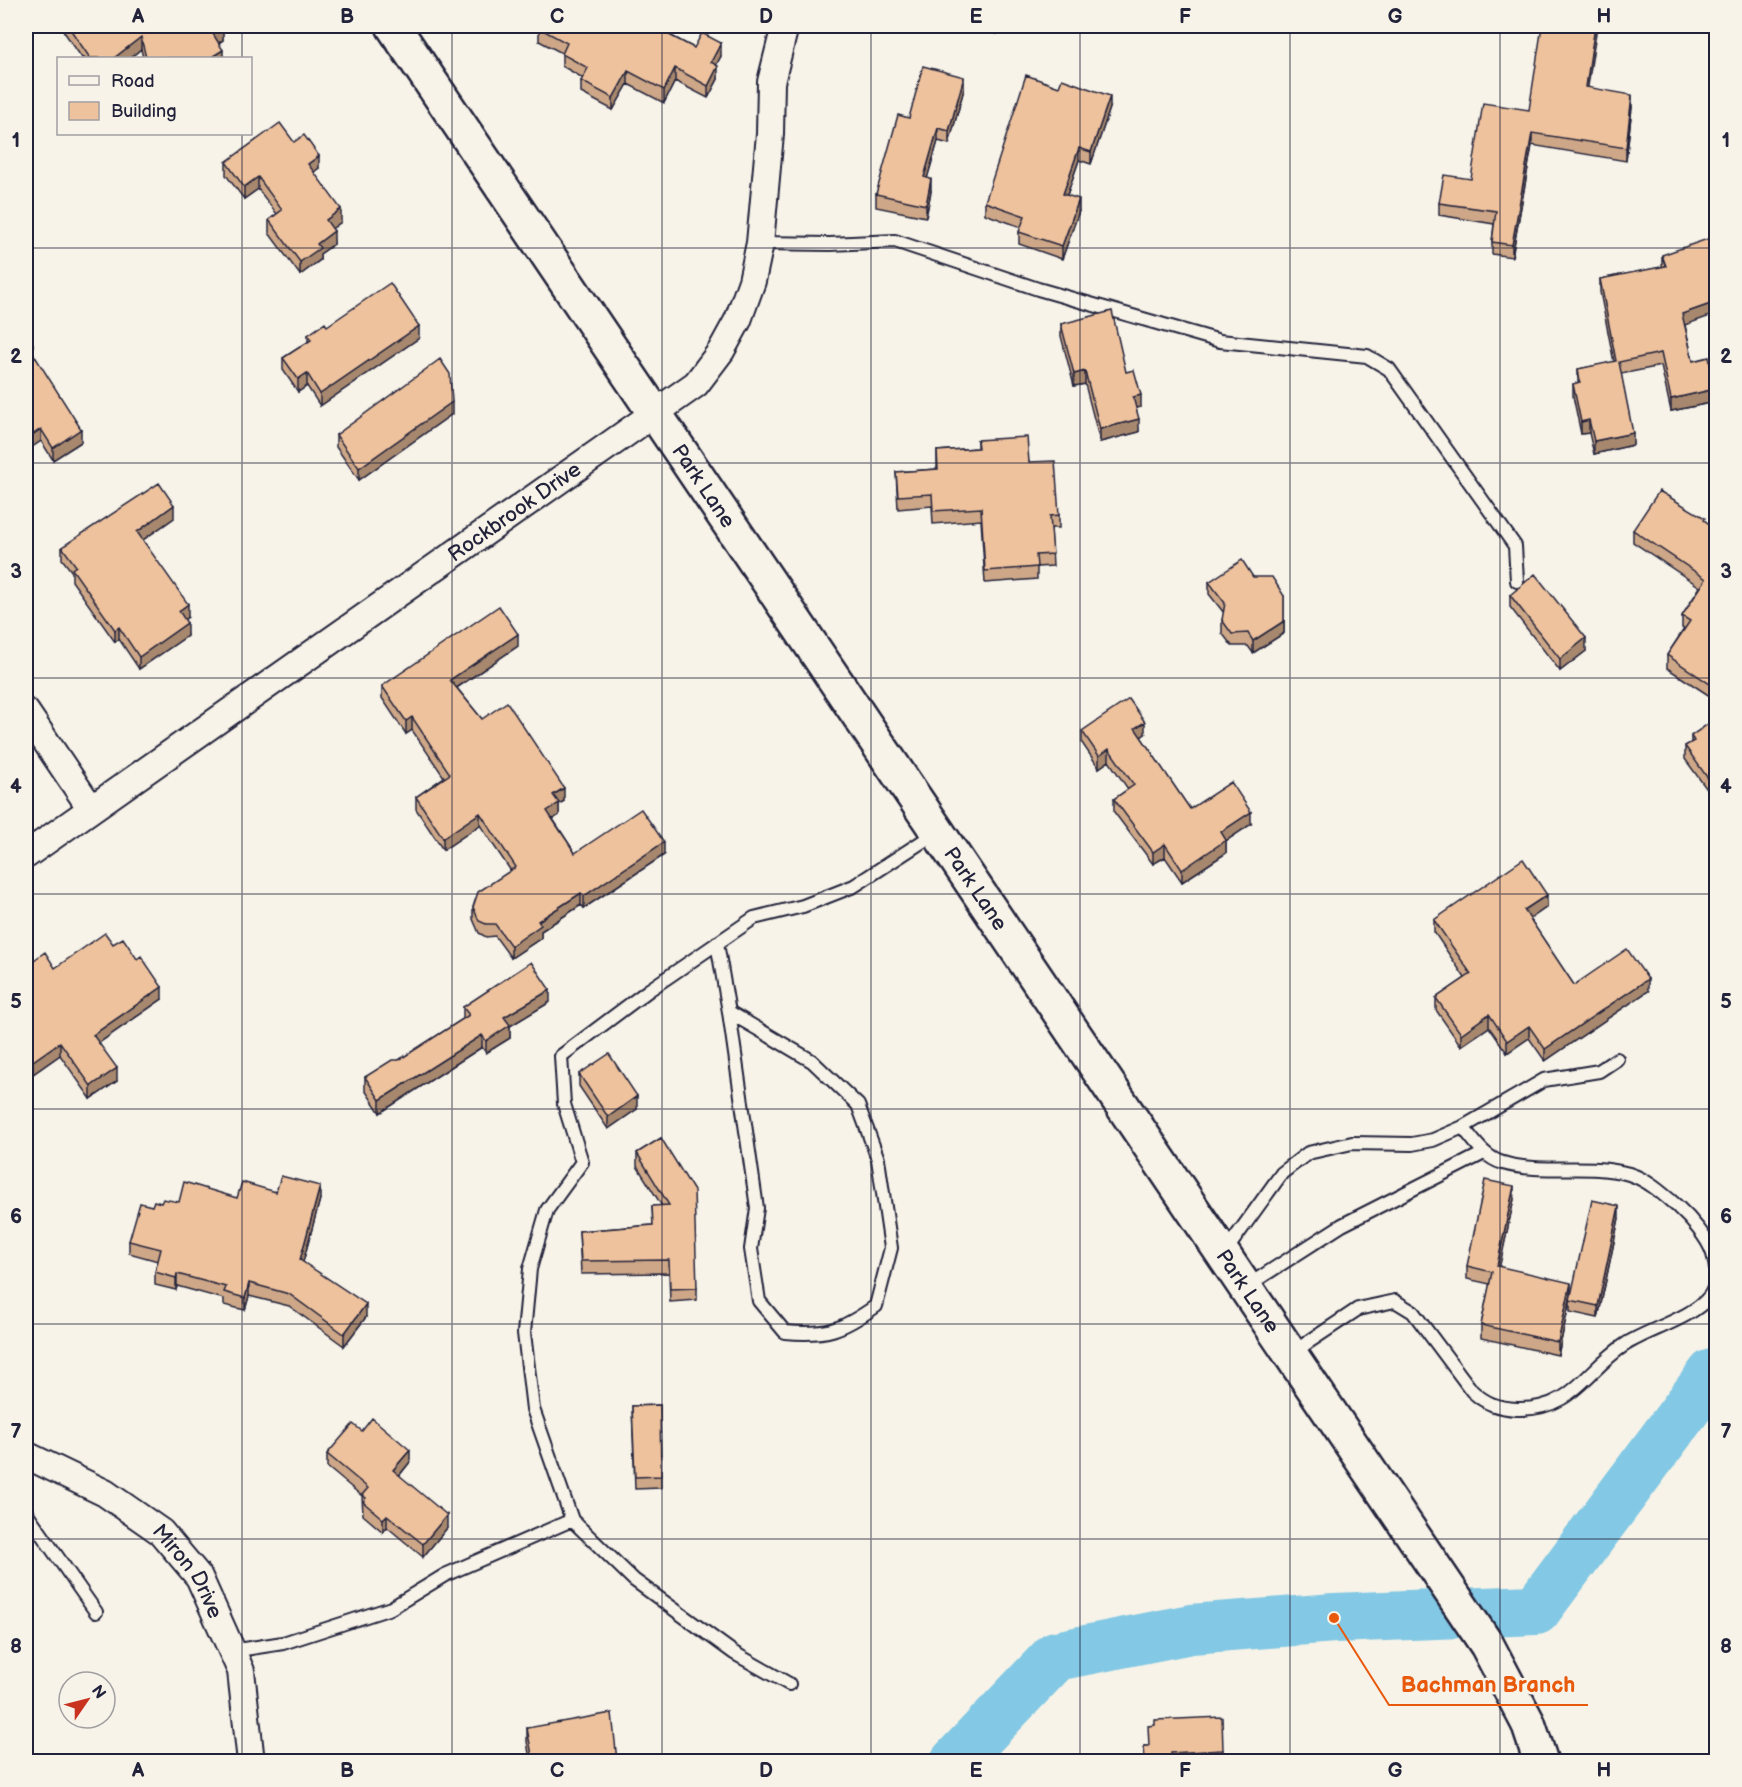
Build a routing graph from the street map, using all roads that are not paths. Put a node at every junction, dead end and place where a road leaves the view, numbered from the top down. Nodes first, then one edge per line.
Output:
1 (393, 26) edge
2 (785, 26) edge
3 (760, 243) junction
4 (654, 414) junction
5 (1517, 581) dead end
6 (26, 712) edge
7 (90, 807) junction
8 (938, 831) junction
9 (26, 855) edge
10 (717, 943) junction
11 (729, 1012) junction
12 (1617, 1059) dead end
13 (1463, 1127) junction
14 (1484, 1153) junction
15 (1224, 1253) junction
16 (1247, 1287) junction
17 (1290, 1355) junction
18 (27, 1459) edge
19 (26, 1512) edge
20 (572, 1520) junction
21 (96, 1612) dead end
22 (232, 1651) junction
23 (789, 1683) dead end
24 (251, 1761) edge
25 (1541, 1761) edge

1 - 4 street, Park Lane
2 - 3 street, Rockbrook Drive
3 - 4 street, Rockbrook Drive
3 - 5 lane
4 - 7 street, Rockbrook Drive
4 - 8 street, Park Lane
6 - 7 street
7 - 9 street, Rockbrook Drive
8 - 10 lane
8 - 15 street, Park Lane
10 - 11 lane
10 - 20 lane
11 - 11 lane
12 - 13 lane
13 - 14 lane
13 - 15 lane
14 - 16 lane
14 - 17 lane
15 - 16 street, Park Lane
16 - 17 street, Park Lane
17 - 25 street, Park Lane
18 - 22 street, Miron Drive
19 - 21 lane
20 - 22 lane
20 - 23 lane
22 - 24 street, Miron Drive

